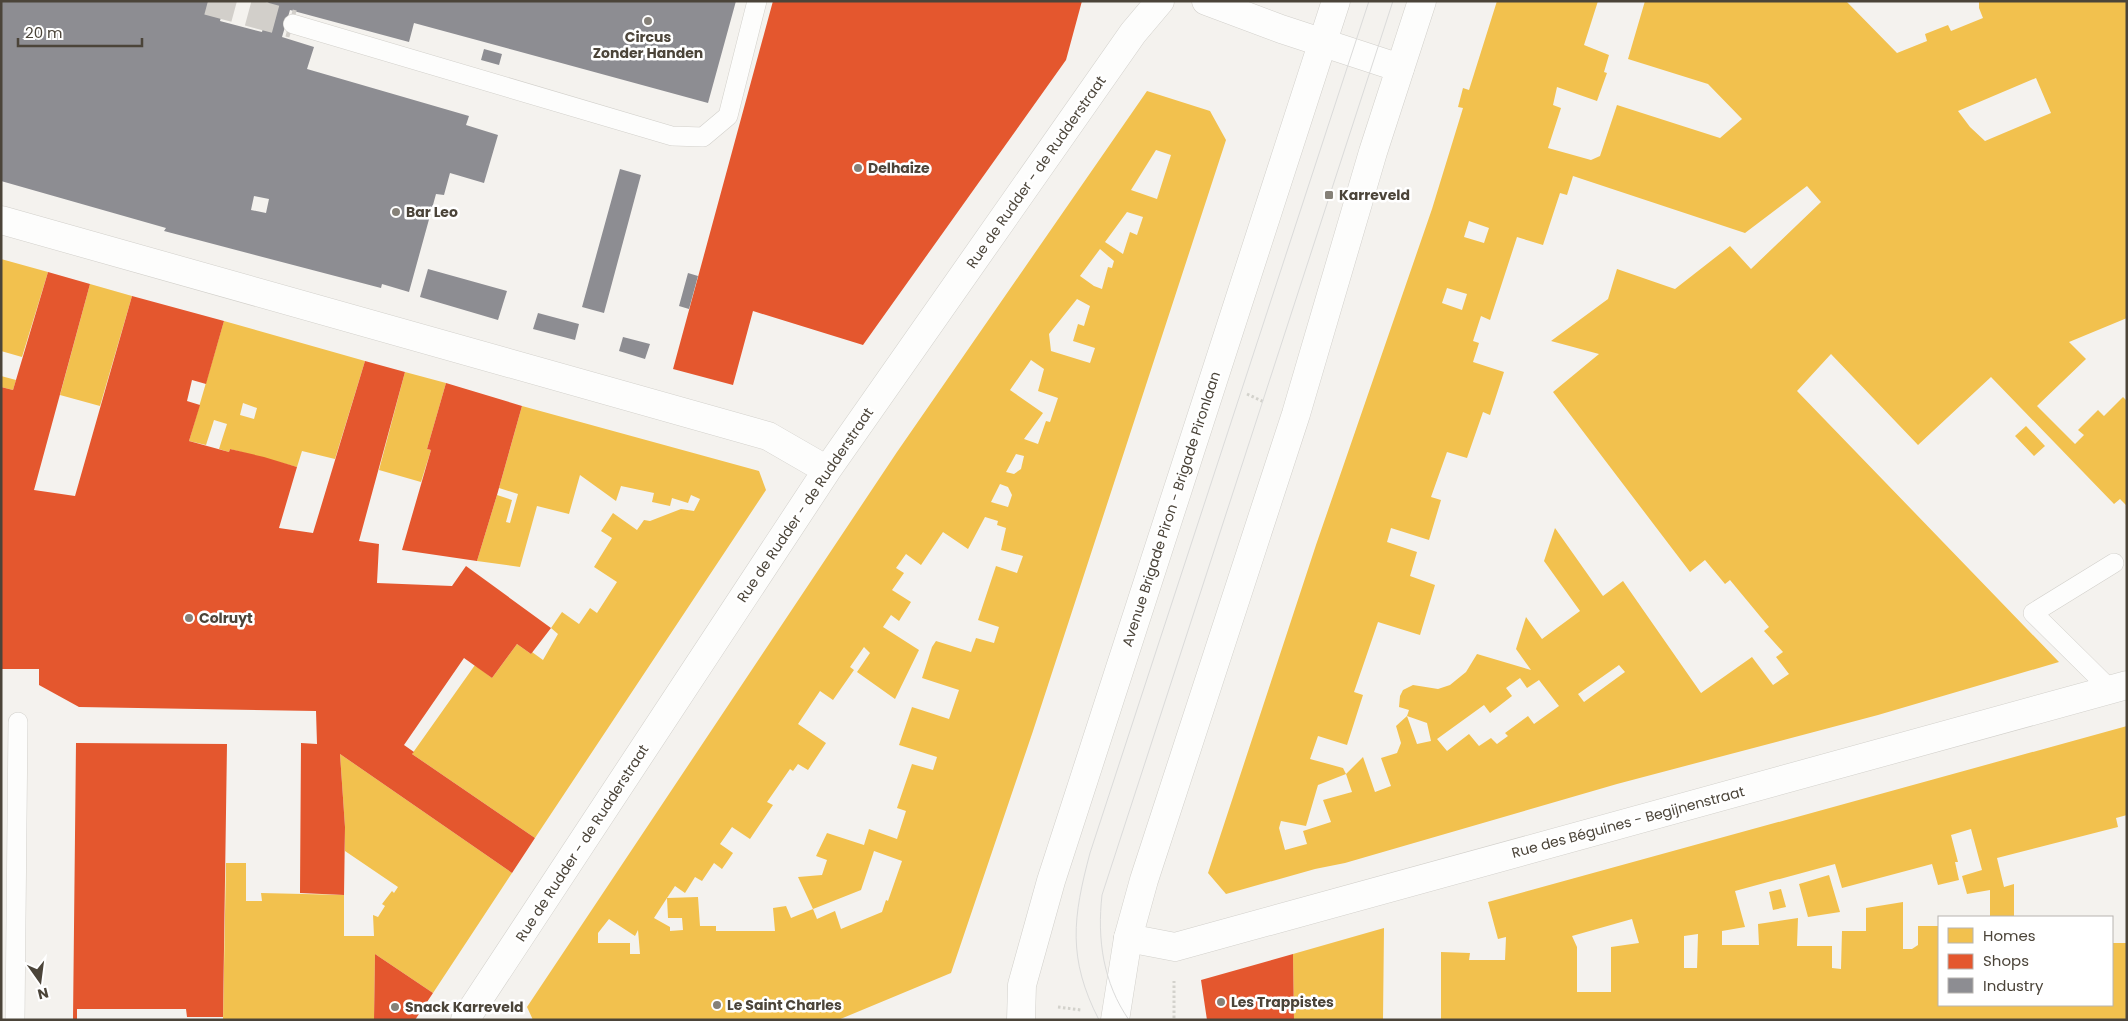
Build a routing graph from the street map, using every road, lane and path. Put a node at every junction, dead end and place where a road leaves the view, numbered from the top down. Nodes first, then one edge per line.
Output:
1 (757, 1) edge
2 (1160, 1) edge
3 (1206, 1) edge
4 (1336, 1) edge
5 (1422, 1) edge
6 (293, 24) tunnel mouth
7 (1322, 42) junction
8 (1400, 68) junction
9 (1, 220) edge
10 (827, 470) junction
11 (2114, 563) dead end
12 (2118, 687) edge
13 (18, 722) dead end
14 (1128, 938) junction
15 (15, 1020) edge
16 (465, 1020) edge
17 (1021, 1020) edge
18 (1115, 1020) edge

1 - 6 lane
2 - 10 street, Rue de Rudder - de Rudderstraat
3 - 7 street
4 - 7 street, Avenue Brigade Piron - Brigade Pironlaan
5 - 8 street
7 - 8 street
7 - 17 street, Avenue Brigade Piron - Brigade Pironlaan
8 - 14 street
9 - 10 street
10 - 16 street, Rue de Rudder - de Rudderstraat
11 - 12 lane
12 - 14 street, Rue des Béguines - Begijnenstraat
13 - 15 lane
14 - 18 street

